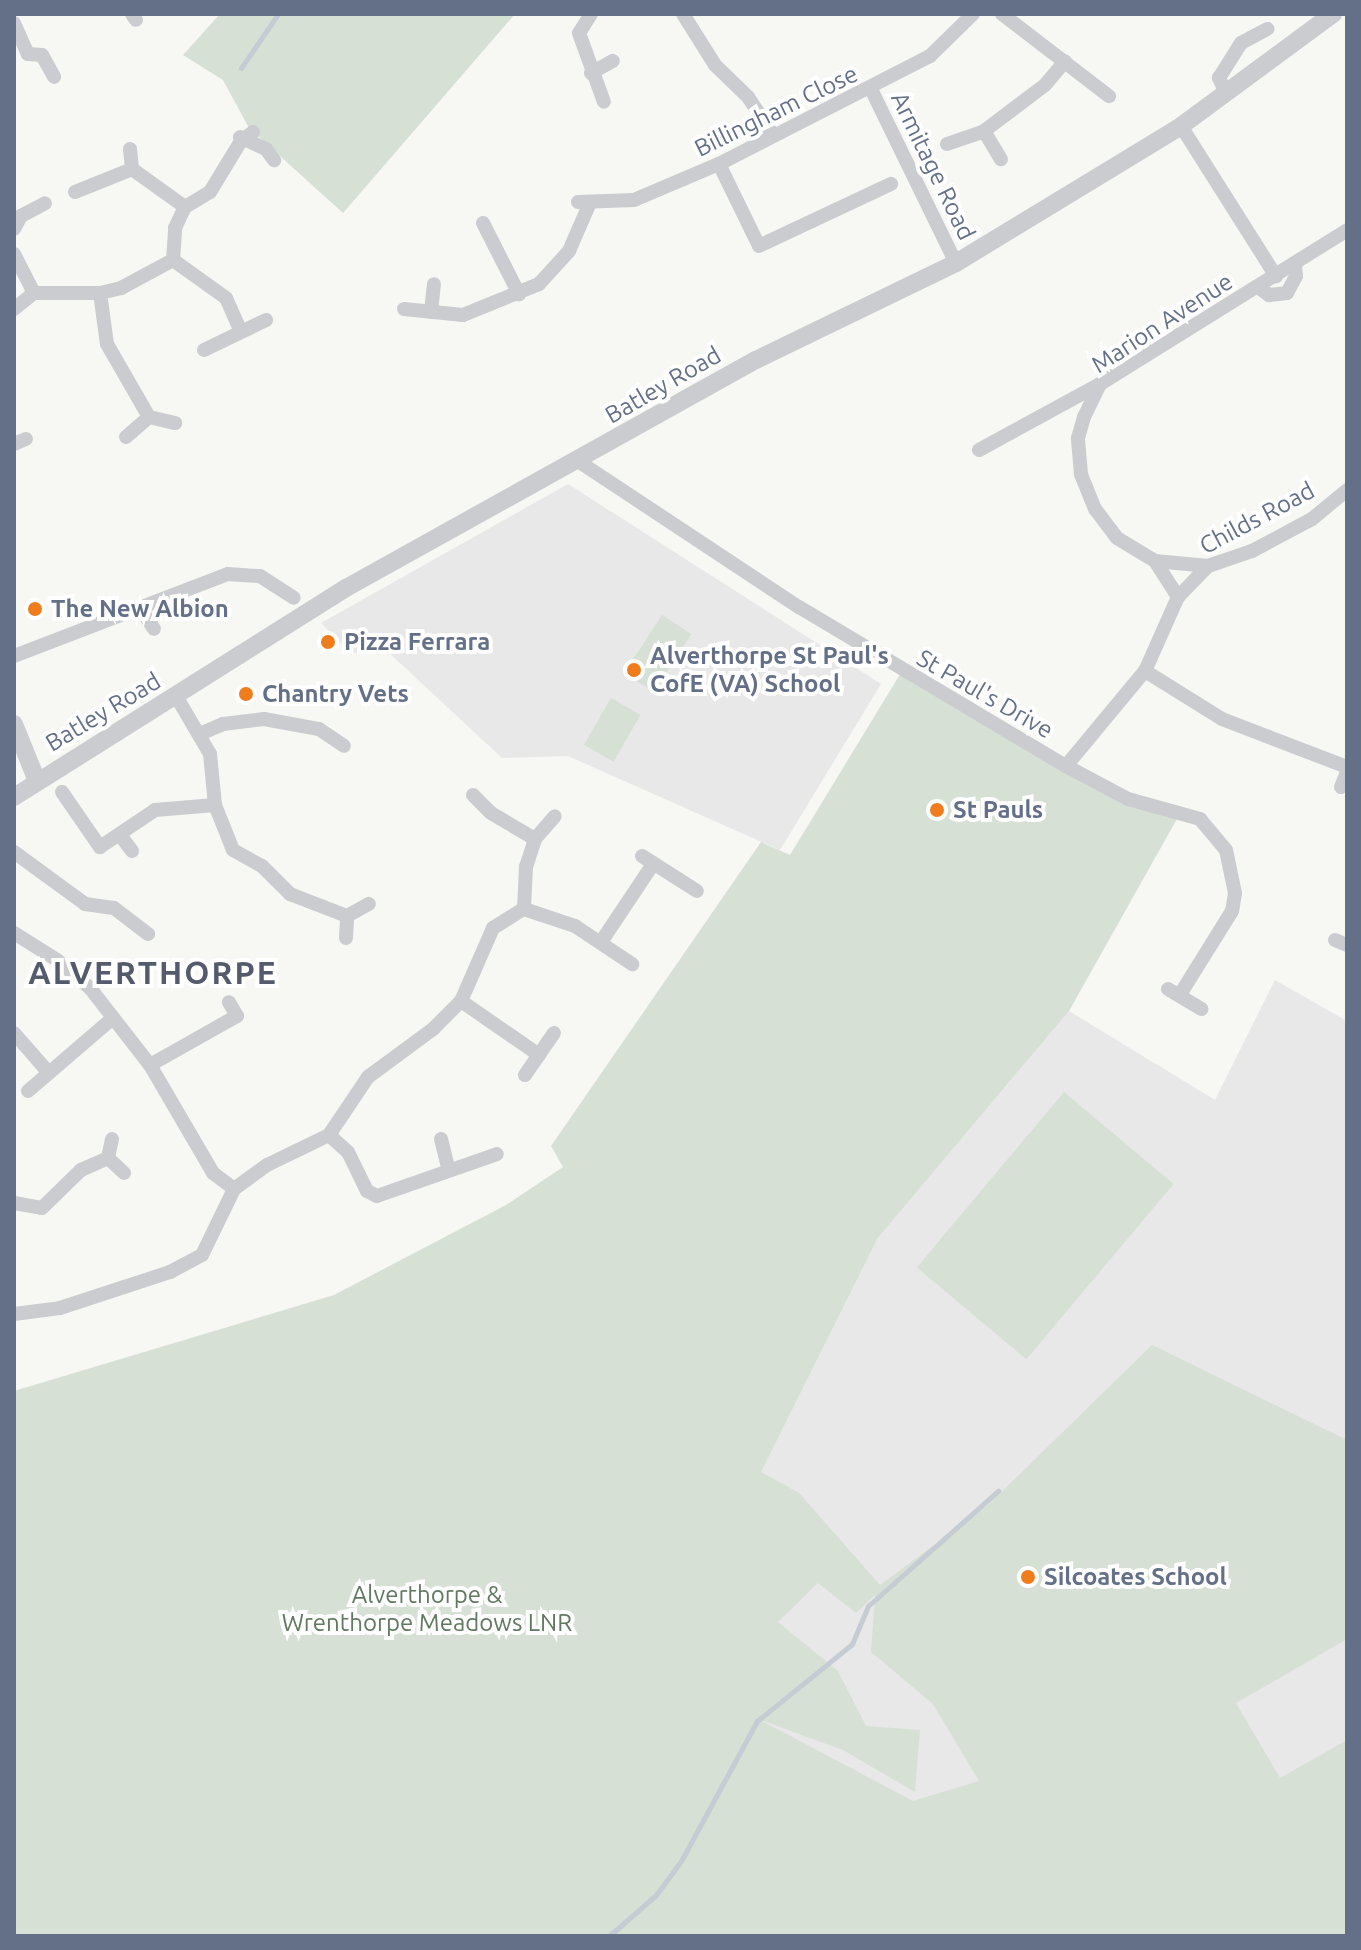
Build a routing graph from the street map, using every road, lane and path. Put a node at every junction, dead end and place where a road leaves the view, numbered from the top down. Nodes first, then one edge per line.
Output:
1 (591, 14) edge
2 (683, 14) edge
3 (973, 14) edge
4 (1002, 14) edge
5 (1333, 14) edge
6 (14, 23) edge
7 (1267, 29) dead end
8 (21, 57) edge
9 (613, 61) dead end
10 (1065, 61) junction
11 (591, 73) junction
12 (54, 77) dead end
13 (871, 89) junction
14 (1226, 93) junction
15 (1109, 96) dead end
16 (604, 102) dead end
17 (1181, 126) junction
18 (984, 131) junction
19 (773, 135) junction
20 (947, 144) dead end
21 (130, 149) dead end
22 (1001, 159) dead end
23 (274, 160) dead end
24 (719, 164) junction
25 (132, 169) junction
26 (891, 184) dead end
27 (75, 192) dead end
28 (45, 203) dead end
29 (185, 207) junction
30 (483, 223) dead end
31 (14, 229) edge
32 (1347, 230) edge
33 (14, 254) edge
34 (173, 260) junction
35 (956, 263) junction
36 (1295, 264) junction
37 (1276, 276) junction
38 (434, 284) dead end
39 (1258, 287) junction
40 (34, 293) junction
41 (100, 293) junction
42 (519, 294) junction
43 (14, 309) edge
44 (404, 309) dead end
45 (431, 312) junction
46 (266, 320) dead end
47 (240, 329) junction
48 (204, 350) dead end
49 (1100, 384) junction
50 (1066, 406) junction
51 (149, 417) junction
52 (1084, 417) junction
53 (175, 423) dead end
54 (126, 437) dead end
55 (979, 450) dead end
56 (578, 461) junction
57 (1347, 490) edge
58 (1155, 561) junction
59 (1208, 566) junction
60 (1178, 597) junction
61 (294, 598) dead end
62 (140, 608) junction
63 (154, 629) dead end
64 (14, 656) edge
65 (1145, 671) junction
66 (176, 696) junction
67 (14, 724) edge
68 (202, 733) junction
69 (344, 746) dead end
70 (1066, 766) junction
71 (1347, 769) edge
72 (37, 781) junction
73 (1341, 787) dead end
74 (62, 792) dead end
75 (473, 795) dead end
76 (14, 797) edge
77 (215, 805) junction
78 (555, 816) dead end
79 (120, 835) junction
80 (535, 839) junction
81 (132, 851) dead end
82 (14, 852) edge
83 (697, 891) dead end
84 (369, 904) dead end
85 (524, 909) junction
86 (347, 916) junction
87 (148, 934) dead end
88 (14, 935) edge
89 (346, 938) dead end
90 (601, 942) junction
91 (632, 964) dead end
92 (461, 1001) junction
93 (229, 1002) dead end
94 (1201, 1009) dead end
95 (113, 1018) junction
96 (14, 1033) edge
97 (554, 1033) dead end
98 (539, 1055) junction
99 (150, 1065) junction
100 (49, 1073) junction
101 (525, 1075) dead end
102 (28, 1091) dead end
103 (329, 1135) junction
104 (112, 1139) dead end
105 (441, 1139) dead end
106 (497, 1154) dead end
107 (108, 1158) junction
108 (449, 1170) junction
109 (124, 1173) dead end
110 (234, 1189) junction
111 (14, 1203) edge
112 (14, 1314) edge

1 - 11 street
2 - 19 street
3 - 13 street, Billingham Close
4 - 10 street
5 - 14 street, Batley Road
6 - 8 street
7 - 14 street
8 - 12 street
9 - 11 street
10 - 15 street
10 - 18 street
11 - 16 street
13 - 19 street, Billingham Close
13 - 35 street, Armitage Road
14 - 17 street, Batley Road
17 - 35 street, Batley Road
17 - 37 street
18 - 20 street
18 - 22 street
19 - 24 street, Billingham Close
21 - 25 street
23 - 29 street
24 - 26 street
24 - 42 street, Billingham Close
25 - 27 street
25 - 29 street
28 - 31 street
29 - 34 street
30 - 42 street
32 - 36 street, Marion Avenue
33 - 40 street
34 - 41 street
34 - 47 street
35 - 56 street, Batley Road
36 - 37 street, Marion Avenue
36 - 39 street
37 - 39 street, Marion Avenue
38 - 45 street
39 - 49 street, Marion Avenue
40 - 41 street
40 - 43 street
41 - 51 street
42 - 45 street
44 - 45 street
46 - 47 street
47 - 48 street
49 - 50 street
49 - 52 street, Marion Avenue
50 - 52 street
50 - 55 street
51 - 53 street
51 - 54 street
52 - 58 street, Marion Avenue
56 - 66 street, Batley Road
56 - 70 street, St Paul's Drive
57 - 59 street, Childs Road
58 - 59 street, Marion Avenue
58 - 60 street, Marion Avenue
59 - 60 street, Childs Road
60 - 65 street, Childs Road
61 - 62 street
62 - 63 street
62 - 64 street
65 - 70 street, St Paul's Drive
65 - 71 street
66 - 68 street
66 - 72 street, Batley Road
67 - 72 street
68 - 69 street
68 - 77 street
70 - 94 street
71 - 73 street
72 - 76 street, Batley Road
74 - 79 street
75 - 80 street
77 - 79 street
77 - 86 street
78 - 80 street
79 - 81 street
80 - 85 street
82 - 87 street
83 - 90 street
84 - 86 street
85 - 90 street
85 - 92 street
86 - 89 street
88 - 95 street
90 - 91 street
92 - 98 street
92 - 103 street
93 - 99 street
95 - 99 street
95 - 100 street
96 - 100 street
97 - 98 street
98 - 101 street
99 - 110 street
100 - 102 street
103 - 108 street
103 - 110 street
104 - 107 street
105 - 108 street
106 - 108 street
107 - 109 street
107 - 111 street
110 - 112 street

